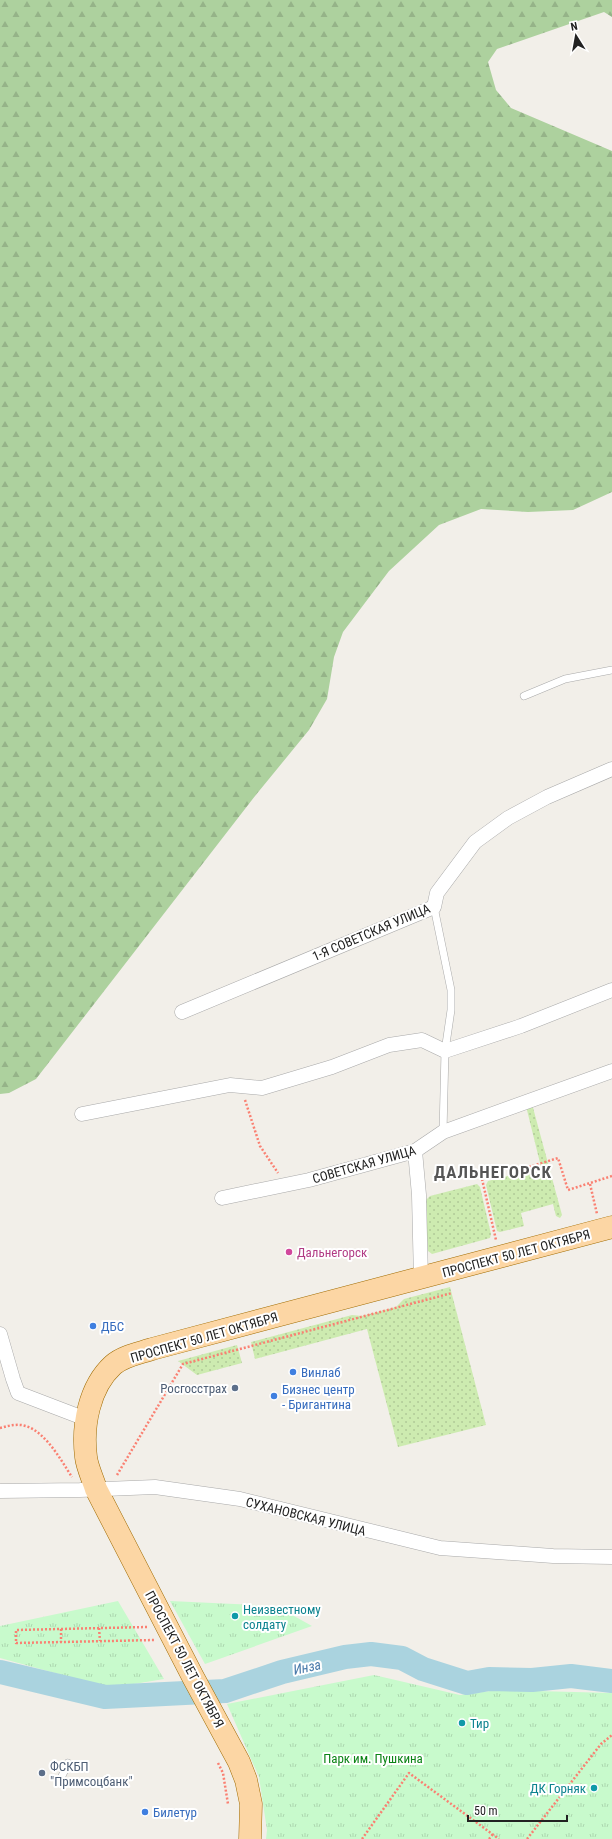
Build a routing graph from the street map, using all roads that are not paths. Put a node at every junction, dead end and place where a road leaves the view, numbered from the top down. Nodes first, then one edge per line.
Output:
1 (612, 670) edge
2 (524, 696) dead end
3 (612, 769) edge
4 (434, 907) junction
5 (612, 990) edge
6 (182, 1012) dead end
7 (445, 1052) junction
8 (612, 1071) edge
9 (82, 1114) dead end
10 (443, 1132) junction
11 (415, 1151) junction
12 (222, 1198) dead end
13 (606, 1228) edge
14 (421, 1279) junction
15 (0, 1334) edge
16 (86, 1419) junction
17 (88, 1489) junction
18 (0, 1490) edge
19 (612, 1557) edge
20 (68, 1763) dead end
21 (62, 1776) dead end
22 (250, 1839) edge

1 - 2 lane
3 - 4 street, 1-Я СОВЕТСКАЯ УЛИЦА
4 - 6 street, 1-Я СОВЕТСКАЯ УЛИЦА
4 - 7 lane
5 - 7 street
7 - 9 street
7 - 10 lane
8 - 10 street, СОВЕТСКАЯ УЛИЦА
10 - 11 street, СОВЕТСКАЯ УЛИЦА
11 - 12 street, СОВЕТСКАЯ УЛИЦА
11 - 14 street
13 - 14 main road, ПРОСПЕКТ 50 ЛЕТ ОКТЯБРЯ
14 - 16 main road, ПРОСПЕКТ 50 ЛЕТ ОКТЯБРЯ
15 - 16 street
16 - 17 main road, ПРОСПЕКТ 50 ЛЕТ ОКТЯБРЯ
17 - 18 street, СУХАНОВСКАЯ УЛИЦА
17 - 19 street, СУХАНОВСКАЯ УЛИЦА
17 - 22 main road, ПРОСПЕКТ 50 ЛЕТ ОКТЯБРЯ
20 - 21 lane

